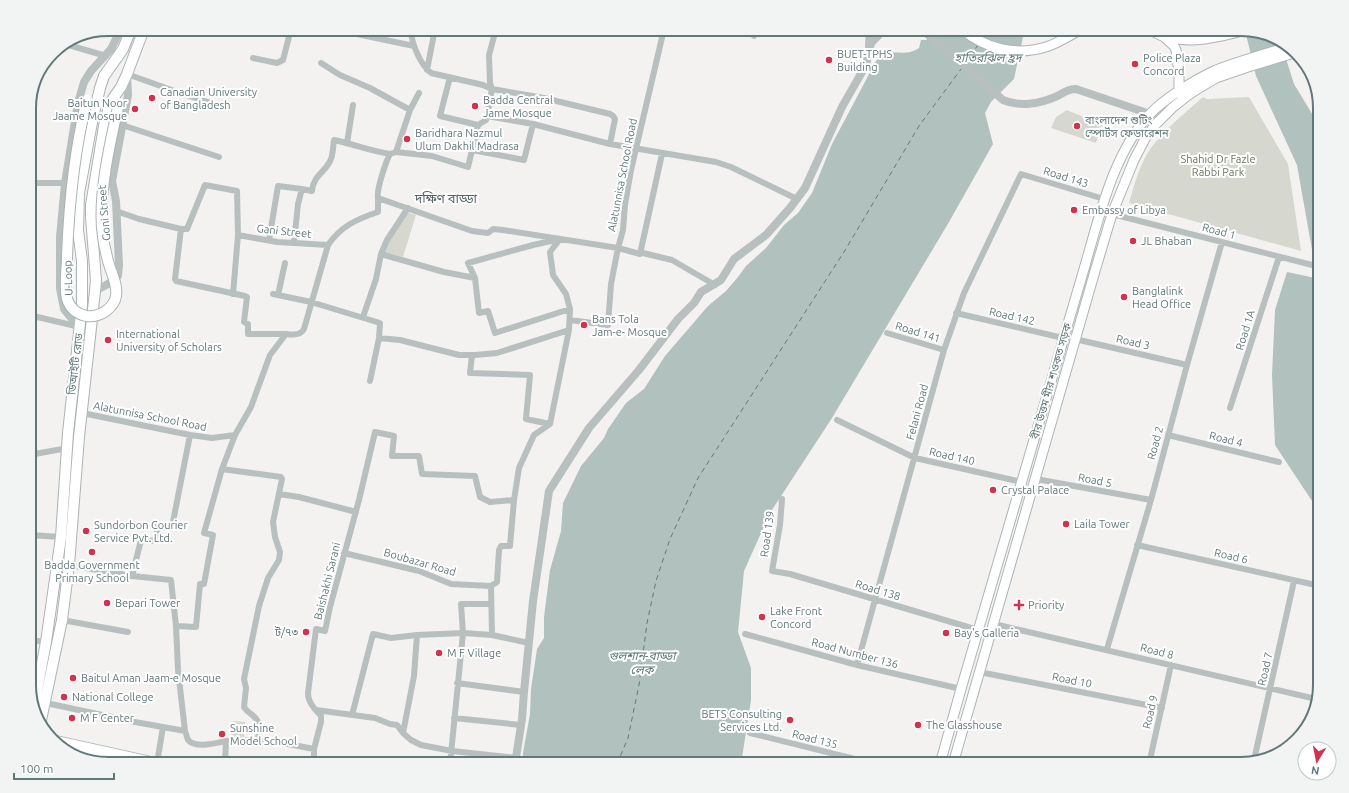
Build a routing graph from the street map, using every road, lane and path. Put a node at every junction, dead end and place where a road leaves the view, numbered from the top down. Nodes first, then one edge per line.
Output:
1 (118, 36) edge
2 (128, 36) edge
3 (141, 36) edge
4 (288, 36) edge
5 (366, 36) edge
6 (411, 36) edge
7 (434, 36) edge
8 (494, 36) edge
9 (662, 36) edge
10 (870, 36) edge
11 (878, 36) edge
12 (932, 36) edge
13 (972, 36) edge
14 (1068, 36) edge
15 (1225, 36) edge
16 (1164, 37) joint
17 (72, 46) edge
18 (414, 46) junction
19 (1282, 49) edge
20 (869, 53) junction
21 (1289, 54) edge
22 (106, 56) junction
23 (253, 58) dead end
24 (321, 63) dead end
25 (1247, 63) junction
26 (427, 70) junction
27 (127, 74) junction
28 (104, 76) junction
29 (450, 77) junction
30 (121, 87) junction
31 (492, 89) junction
32 (419, 94) dead end
33 (1181, 95) junction
34 (217, 104) dead end
35 (353, 105) dead end
36 (410, 110) junction
37 (1150, 114) junction
38 (487, 116) junction
39 (533, 124) junction
40 (122, 125) junction
41 (478, 125) junction
42 (347, 142) junction
43 (610, 144) junction
44 (637, 149) junction
45 (472, 150) junction
46 (393, 153) junction
47 (662, 154) junction
48 (219, 157) dead end
49 (1021, 174) joint
50 (36, 183) edge
51 (64, 184) junction
52 (302, 189) junction
53 (378, 198) junction
54 (796, 199) junction
55 (1104, 200) junction
56 (408, 208) junction
57 (116, 211) junction
58 (1112, 214) junction
59 (181, 229) junction
60 (238, 235) junction
61 (560, 239) junction
62 (269, 240) junction
63 (1222, 242) junction
64 (294, 243) junction
65 (328, 245) junction
66 (618, 248) junction
67 (381, 254) junction
68 (640, 254) junction
69 (1279, 257) junction
70 (285, 263) dead end
71 (1313, 265) edge
72 (475, 278) junction
73 (715, 285) junction
74 (95, 291) junction
75 (233, 294) junction
76 (312, 302) junction
77 (570, 310) junction
78 (956, 313) junction
79 (36, 316) edge
80 (362, 318) junction
81 (570, 320) junction
82 (80, 325) junction
83 (569, 330) junction
84 (887, 333) dead end
85 (286, 334) junction
86 (379, 338) junction
87 (1063, 338) junction
88 (1075, 339) junction
89 (944, 350) junction
90 (472, 355) junction
91 (1187, 365) junction
92 (370, 382) dead end
93 (1230, 408) dead end
94 (82, 413) junction
95 (837, 420) dead end
96 (550, 424) junction
97 (190, 435) junction
98 (236, 435) junction
99 (1168, 435) junction
100 (68, 448) junction
101 (36, 454) edge
102 (915, 458) junction
103 (1278, 462) dead end
104 (222, 469) junction
105 (1036, 479) junction
106 (1022, 482) junction
107 (279, 494) junction
108 (782, 499) dead end
109 (514, 500) junction
110 (1151, 500) junction
111 (356, 512) junction
112 (36, 535) edge
113 (61, 537) junction
114 (1137, 545) junction
115 (344, 553) junction
116 (69, 565) junction
117 (772, 571) joint
118 (132, 576) junction
119 (1294, 581) junction
120 (1313, 585) edge
121 (491, 586) junction
122 (876, 600) junction
123 (491, 604) junction
124 (62, 620) junction
125 (994, 624) junction
126 (176, 626) junction
127 (978, 630) junction
128 (128, 632) dead end
129 (463, 633) junction
130 (746, 634) dead end
131 (417, 635) junction
132 (492, 635) junction
133 (36, 641) edge
134 (46, 643) junction
135 (528, 643) junction
136 (57, 645) junction
137 (1107, 649) junction
138 (857, 665) junction
139 (1171, 665) junction
140 (979, 672) junction
141 (457, 683) junction
142 (1271, 687) junction
143 (961, 689) junction
144 (524, 692) junction
145 (36, 693) edge
146 (1312, 698) edge
147 (46, 703) junction
148 (1162, 708) junction
149 (316, 710) junction
150 (352, 715) junction
151 (43, 716) edge
152 (454, 718) junction
153 (521, 725) junction
154 (163, 727) junction
155 (185, 731) junction
156 (402, 733) junction
157 (750, 733) dead end
158 (258, 740) junction
159 (226, 741) junction
160 (66, 743) edge
161 (314, 749) junction
162 (452, 751) junction
163 (1255, 755) edge
164 (845, 756) joint
165 (128, 757) edge
166 (160, 757) edge
167 (225, 757) edge
168 (314, 757) edge
169 (451, 757) edge
170 (490, 757) edge
171 (516, 757) edge
172 (849, 757) edge
173 (942, 757) edge
174 (955, 757) edge
175 (1151, 757) edge

1 - 22 street
2 - 28 main road, ডিআইটি রোড
3 - 27 main road, ডিআইটি রোড
4 - 23 street
5 - 18 street
6 - 18 street
7 - 26 street
8 - 31 street
9 - 44 street, Alatunnisa School Road
10 - 20 street
11 - 20 street
12 - 37 street
13 - 14 main road
15 - 16 main road
16 - 33 main road
17 - 22 street
18 - 26 street
19 - 25 main road
20 - 54 street
21 - 25 main road
22 - 51 street
24 - 36 street
25 - 33 main road, বীর উত্তম মীর শওকত সড়ক
26 - 29 street
27 - 30 main road, ডিআইটি রোড
27 - 34 street
27 - 40 street, Goni Street
28 - 30 main road, U-Loop, bridge
28 - 82 main road, ডিআইটি রোড
29 - 31 street
29 - 41 street
30 - 74 main road, ডিআইটি রোড
31 - 38 street
31 - 43 street
32 - 36 street
33 - 37 main road, বীর উত্তম মীর শওকত সড়ক
33 - 58 main road, বীর উত্তম মীর শওকত সড়ক
35 - 42 street
36 - 46 street
37 - 55 main road, বীর উত্তম মীর শওকত সড়ক
38 - 39 street
38 - 41 street
39 - 43 street
39 - 45 street
40 - 48 street
40 - 57 street, Goni Street
41 - 45 street
42 - 46 street
42 - 52 street
43 - 44 street
44 - 47 street
44 - 66 street, Alatunnisa School Road
45 - 46 street
46 - 53 street
47 - 54 street
47 - 68 street
49 - 55 street, Road 143
49 - 78 street, Felani Road
50 - 51 street
51 - 82 street
52 - 62 street
52 - 64 street
53 - 56 street, Alatunnisa School Road
53 - 65 street
54 - 73 street
55 - 87 main road, বীর উত্তম মীর শওকত সড়ক
56 - 61 street, Alatunnisa School Road
56 - 67 street
57 - 59 street
57 - 74 street, Goni Street
58 - 63 street, Road 1
58 - 88 main road, বীর উত্তম মীর শওকত সড়ক
59 - 60 street
59 - 75 street
60 - 62 street, Gani Street
60 - 75 street
61 - 66 street, Alatunnisa School Road
61 - 72 street
61 - 77 street
62 - 64 street, Gani Street
63 - 69 street, Road 1
63 - 91 street, Road 2
64 - 65 street, Gani Street
65 - 76 street
66 - 68 street
66 - 81 street
67 - 72 street
67 - 80 street
68 - 73 street
69 - 71 street, Road 1
69 - 93 street, Road 1A
70 - 76 street
72 - 77 street
73 - 135 street
74 - 94 main road, ডিআইটি রোড
75 - 85 street
76 - 80 street
76 - 85 street
77 - 81 street
78 - 87 street, Road 142
78 - 89 street, Felani Road
79 - 82 street
80 - 86 street
81 - 83 street
82 - 100 main road, ডিআইটি রোড
83 - 90 street
83 - 96 street
84 - 89 street, Road 141
85 - 98 street
86 - 90 street
86 - 92 street
87 - 88 street, Road 142
87 - 106 main road, বীর উত্তম মীর শওকত সড়ক
88 - 91 street, Road 3
88 - 105 main road, বীর উত্তম মীর শওকত সড়ক
89 - 102 street, Felani Road
90 - 96 street
91 - 99 street, Road 2
94 - 97 street, Alatunnisa School Road
94 - 116 main road, ডিআইটি রোড
95 - 102 street, Road 140
96 - 109 street
97 - 98 street, Alatunnisa School Road
97 - 118 street
98 - 104 street
99 - 103 street, Road 4
99 - 110 street, Road 2
100 - 101 street
100 - 113 main road, ডিআইটি রোড
102 - 106 street, Road 140
102 - 122 street, Felani Road
104 - 107 street
104 - 126 street
105 - 110 street, Road 5
105 - 125 main road, বীর উত্তম মীর শওকত সড়ক
106 - 127 main road, বীর উত্তম মীর শওকত সড়ক
107 - 111 street
107 - 158 street
108 - 117 street, Road 139
109 - 111 street, Baishakhi Sarani
109 - 121 street
110 - 114 street, Road 2
111 - 115 street, Baishakhi Sarani
112 - 113 street
113 - 134 main road, ডিআইটি রোড
114 - 119 street, Road 6
114 - 137 street, Road 2
115 - 121 street, Boubazar Road
115 - 149 street, Baishakhi Sarani
116 - 118 street
116 - 124 main road, ডিআইটি রোড
117 - 122 street, Road 138
118 - 126 street
119 - 120 street, Road 6
119 - 142 street, Road 7
121 - 123 street
122 - 127 street, Road 138
122 - 138 street, Felani Road
123 - 129 street
123 - 132 street
124 - 128 street
124 - 136 main road, ডিআইটি রোড
125 - 127 main road
125 - 137 street, Road 8
125 - 140 main road, বীর উত্তম মীর শওকত সড়ক
126 - 155 street
127 - 143 main road, বীর উত্তম মীর শওকত সড়ক
129 - 131 street
129 - 132 street
129 - 141 street
130 - 138 street, Road Number 136
131 - 150 street
131 - 156 street
132 - 135 street
133 - 134 street
134 - 136 main road
134 - 145 main road, ডিআইটি রোড
135 - 144 street
136 - 147 main road, ডিআইটি রোড
137 - 139 street, Road 8
138 - 143 street, Road Number 136
139 - 142 street, Road 8
139 - 148 street, Road 9
140 - 148 street, Road 10
140 - 174 main road, বীর উত্তম মীর শওকত সড়ক
141 - 144 street
141 - 152 street
142 - 146 street, Road 8
142 - 163 street, Road 7
143 - 173 main road, বীর উত্তম মীর শওকত সড়ক
144 - 153 street
147 - 151 main road, ডিআইটি রোড
147 - 154 street
148 - 175 street, Road 9
149 - 150 street
149 - 161 street, Baishakhi Sarani
150 - 156 street
152 - 153 street
152 - 162 street
153 - 171 street
154 - 155 street
154 - 166 street
155 - 159 street
156 - 162 street
157 - 164 street, Road 135
158 - 159 street
158 - 161 street
159 - 167 street
160 - 165 main road
161 - 168 street
162 - 169 street
162 - 170 street
164 - 172 street, Road 135

